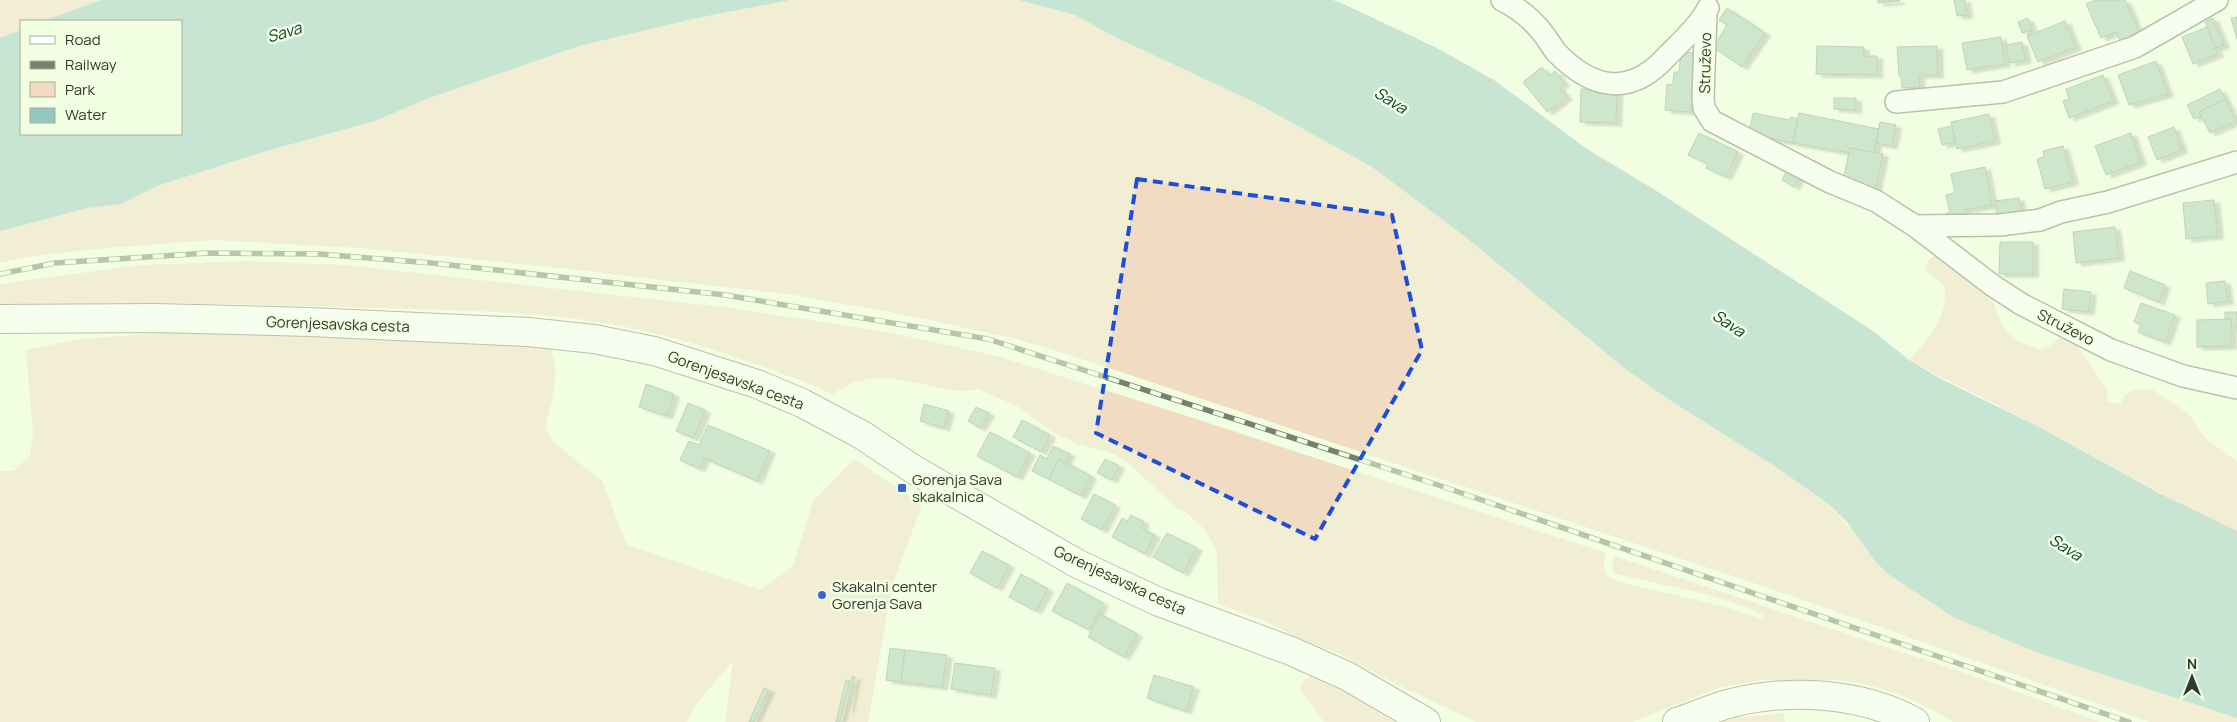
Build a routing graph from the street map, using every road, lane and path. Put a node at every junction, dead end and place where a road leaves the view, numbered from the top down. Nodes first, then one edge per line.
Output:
1 (1502, 0) edge
2 (2217, 0) edge
3 (1708, 6) edge
4 (1896, 102) dead end
5 (2237, 162) edge
6 (1915, 226) junction
7 (0, 319) edge
8 (2237, 388) edge
9 (1426, 722) edge
10 (1677, 722) edge
11 (1915, 722) edge

1 - 3 street, Struževo
2 - 4 street
3 - 6 street, Struževo
5 - 6 street
6 - 8 street, Struževo
7 - 9 street, Gorenjesavska cesta
10 - 11 street

